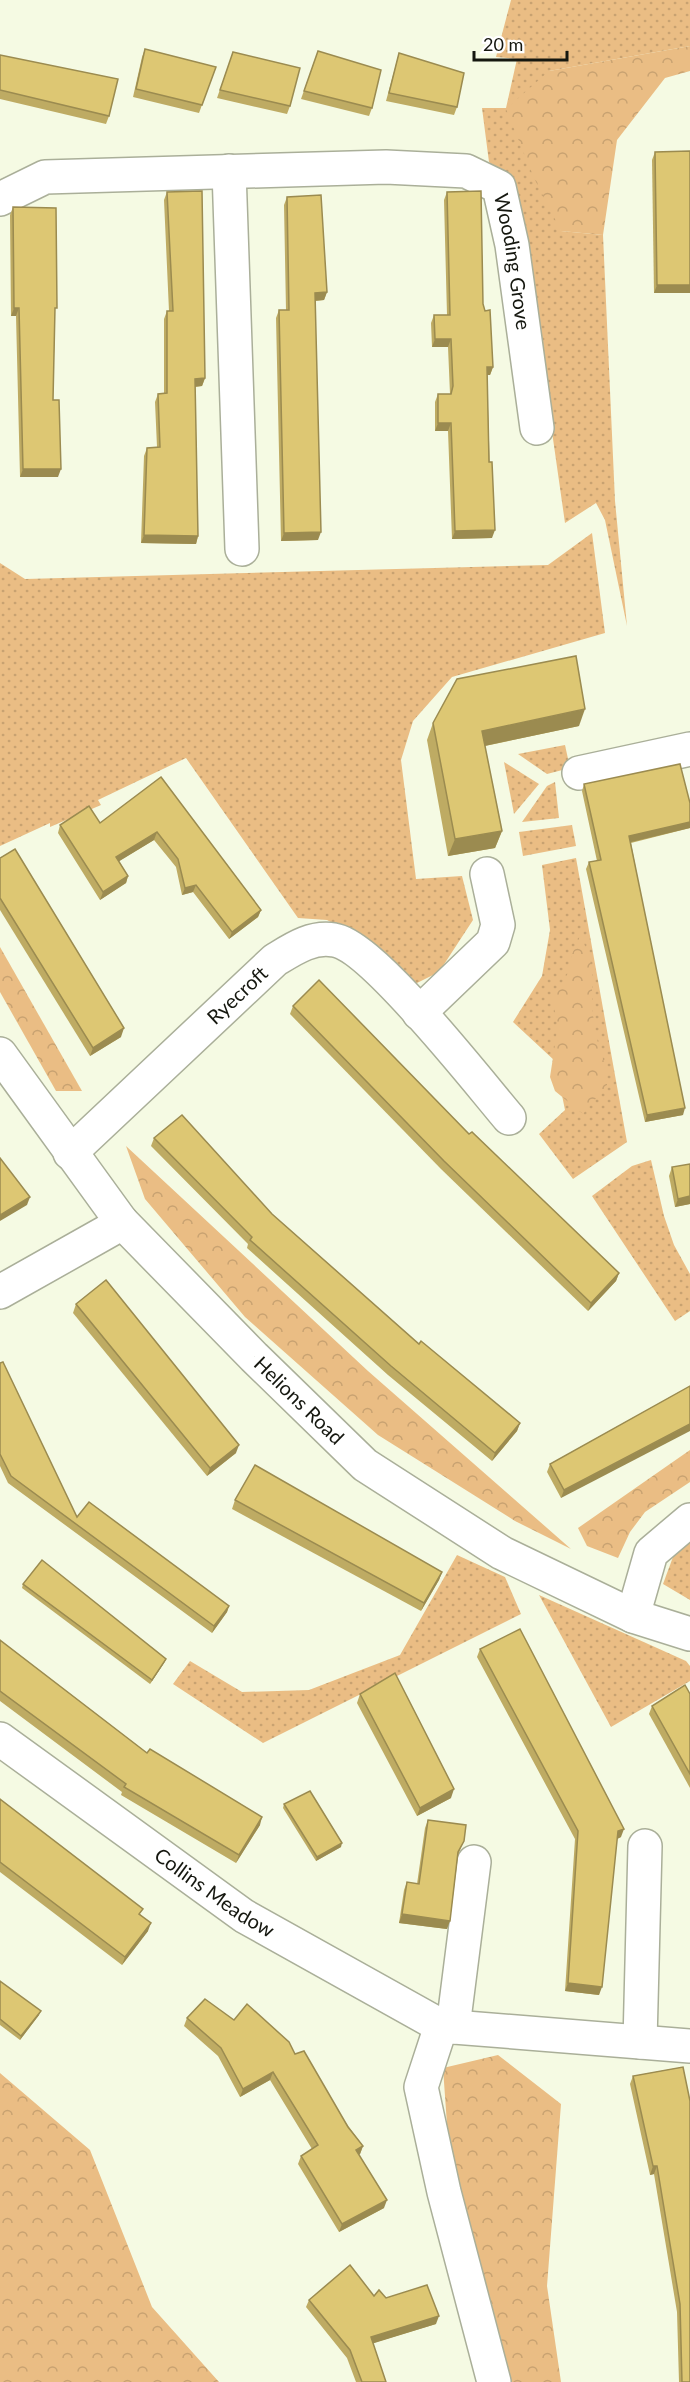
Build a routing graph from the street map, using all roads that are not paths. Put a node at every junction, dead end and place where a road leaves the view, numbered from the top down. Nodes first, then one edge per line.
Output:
1 (229, 171) junction
2 (0, 199) edge
3 (537, 428) dead end
4 (242, 549) dead end
5 (690, 749) edge
6 (579, 773) dead end
7 (487, 874) dead end
8 (420, 1013) junction
9 (0, 1054) edge
10 (509, 1118) dead end
11 (70, 1153) junction
12 (121, 1221) junction
13 (0, 1292) edge
14 (690, 1520) edge
15 (633, 1616) junction
16 (690, 1634) edge
17 (0, 1739) edge
18 (645, 1846) dead end
19 (474, 1862) dead end
20 (447, 2027) junction
21 (640, 2042) junction
22 (690, 2046) edge
23 (494, 2382) edge

1 - 2 street, Wooding Grove
1 - 3 street, Wooding Grove
1 - 4 street
5 - 6 street
7 - 8 street
8 - 10 street, Ryecroft
8 - 11 street, Ryecroft
9 - 11 street, Helions Road
11 - 12 street, Helions Road
12 - 13 street
12 - 15 street, Helions Road
14 - 15 street
15 - 16 street, Helions Road
17 - 20 street, Collins Meadow
18 - 21 street
19 - 20 street
20 - 21 street, Collins Meadow
20 - 23 street
21 - 22 street, Collins Meadow

